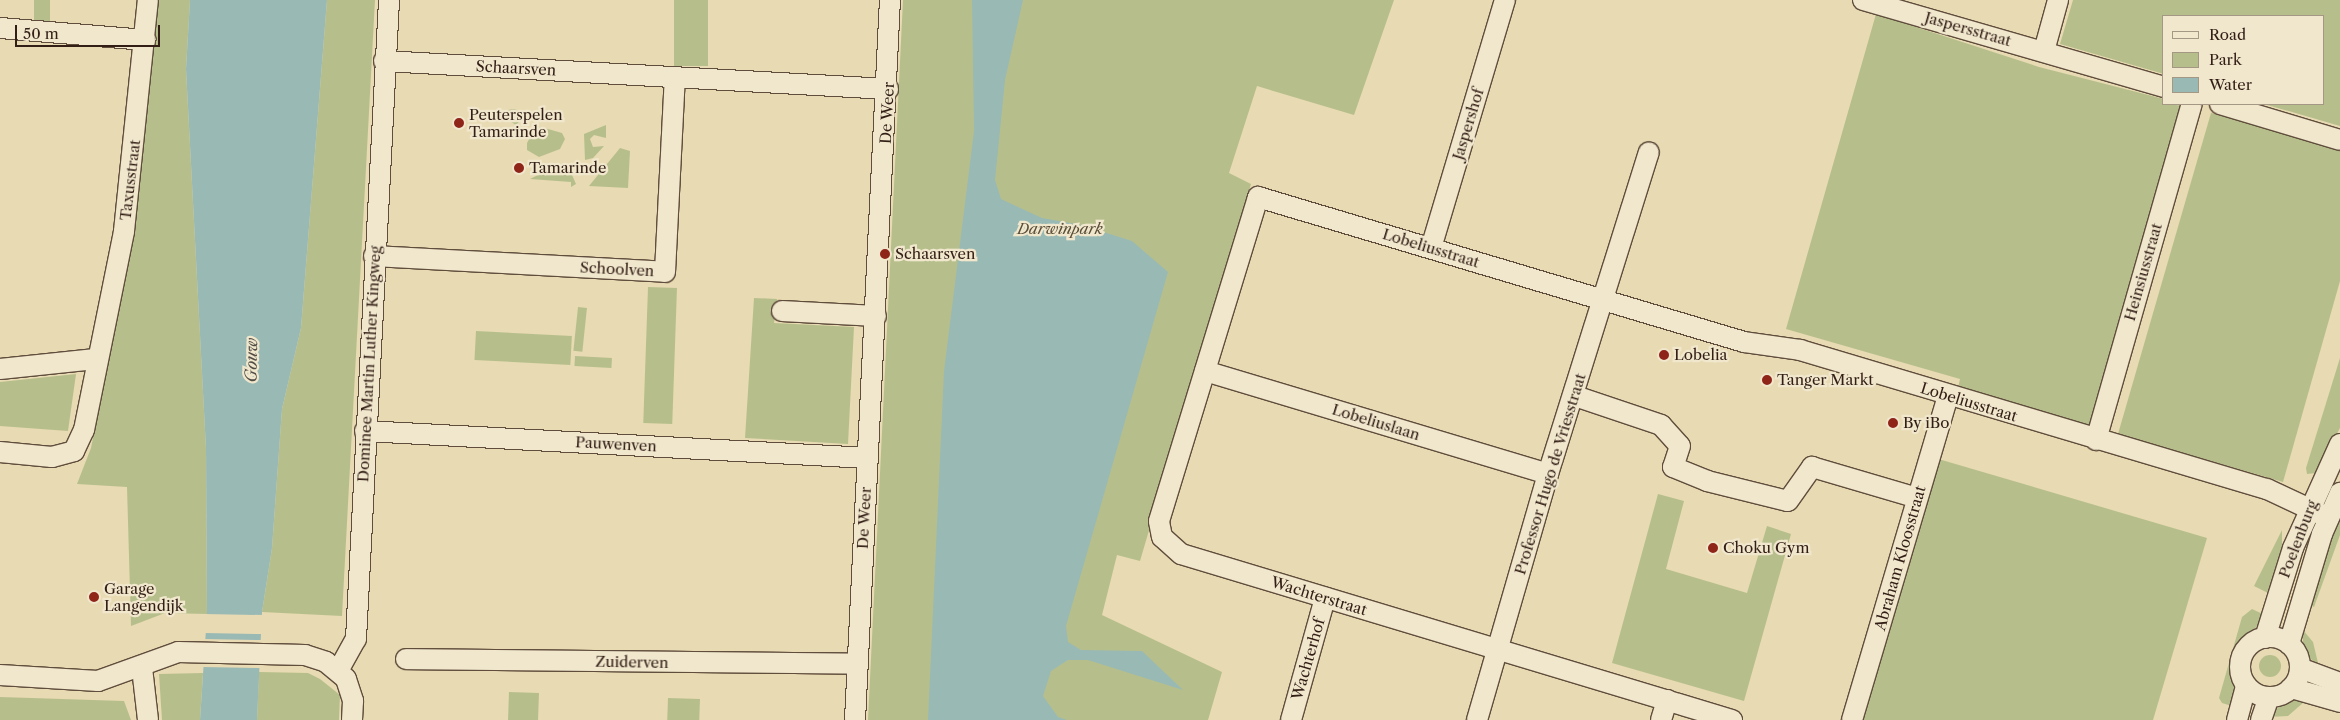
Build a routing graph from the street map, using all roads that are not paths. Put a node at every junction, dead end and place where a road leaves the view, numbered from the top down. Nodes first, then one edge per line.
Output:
1 (148, 0) edge
2 (389, 0) edge
3 (890, 0) edge
4 (1505, 0) edge
5 (1863, 0) edge
6 (2058, 0) edge
7 (0, 28) edge
8 (146, 40) junction
9 (2044, 51) junction
10 (384, 61) junction
11 (675, 77) junction
12 (2162, 86) edge
13 (888, 89) junction
14 (2192, 105) edge
15 (2223, 105) edge
16 (2340, 140) edge
17 (1649, 152) dead end
18 (1431, 248) junction
19 (374, 256) junction
20 (1605, 300) junction
21 (782, 311) dead end
22 (876, 316) junction
23 (96, 358) junction
24 (0, 369) edge
25 (1204, 371) junction
26 (1575, 396) junction
27 (1948, 396) junction
28 (365, 431) junction
29 (2096, 440) junction
30 (2340, 444) edge
31 (0, 452) edge
32 (868, 458) junction
33 (1548, 474) junction
34 (2340, 493) edge
35 (1917, 498) junction
36 (2308, 509) junction
37 (2329, 518) junction
38 (1326, 598) junction
39 (2265, 638) junction
40 (2289, 644) junction
41 (1496, 649) junction
42 (406, 659) dead end
43 (857, 664) junction
44 (142, 668) junction
45 (2300, 668) junction
46 (338, 671) junction
47 (0, 675) edge
48 (2340, 683) edge
49 (2246, 686) junction
50 (2291, 688) junction
51 (2268, 697) junction
52 (1667, 700) junction
53 (2340, 702) edge
54 (148, 720) edge
55 (352, 720) edge
56 (855, 720) edge
57 (1291, 720) edge
58 (1477, 720) edge
59 (1661, 720) edge
60 (1732, 720) edge
61 (1852, 720) edge
62 (2237, 720) edge
63 (2261, 720) edge

1 - 8 street, Taxusstraat
2 - 10 street, Dominee Martin Luther Kingweg
3 - 13 street, De Weer
4 - 18 street, Jaspershof
5 - 9 street, Jaspersstraat
6 - 9 street
7 - 8 street
8 - 23 street, Taxusstraat
9 - 12 street, Jaspersstraat
10 - 11 street, Schaarsven
10 - 19 street, Dominee Martin Luther Kingweg
11 - 13 street, Schaarsven
11 - 19 street, Schoolven
13 - 22 street, De Weer
14 - 29 street, Heinsiusstraat
15 - 16 street
17 - 20 street
18 - 20 street, Lobeliusstraat
18 - 25 street, Lobeliusstraat
19 - 28 street, Dominee Martin Luther Kingweg
20 - 26 street, Professor Hugo de Vriesstraat
20 - 27 street, Lobeliusstraat
21 - 22 street
22 - 32 street, De Weer
23 - 24 street
23 - 31 street, Taxusstraat
25 - 33 street, Lobeliuslaan
25 - 38 street, Wachterstraat
26 - 33 street, Professor Hugo de Vriesstraat
26 - 35 street
27 - 29 street, Lobeliusstraat
27 - 35 street, Abraham Kloosstraat
28 - 32 street, Pauwenven
28 - 46 street, Dominee Martin Luther Kingweg
29 - 36 street, Lobeliusstraat
30 - 36 street, Poelenburg
32 - 43 street, De Weer
33 - 41 street, Professor Hugo de Vriesstraat
34 - 37 street, Poelenburg
35 - 61 street, Abraham Kloosstraat
36 - 37 street, Lobeliusstraat
36 - 39 street, Poelenburg
37 - 40 street, Poelenburg
38 - 41 street, Wachterstraat
38 - 57 street, Wachterhof
39 - 40 street
39 - 49 street
40 - 45 street
41 - 52 street, Wachterstraat
41 - 58 street
42 - 43 street, Zuiderven
43 - 56 street, De Weer
44 - 46 street
44 - 47 street
44 - 54 street
45 - 48 street
45 - 50 street
46 - 55 street
49 - 51 street
49 - 62 street
50 - 51 street
50 - 53 street
51 - 63 street
52 - 59 street
52 - 60 street, Wachterstraat

